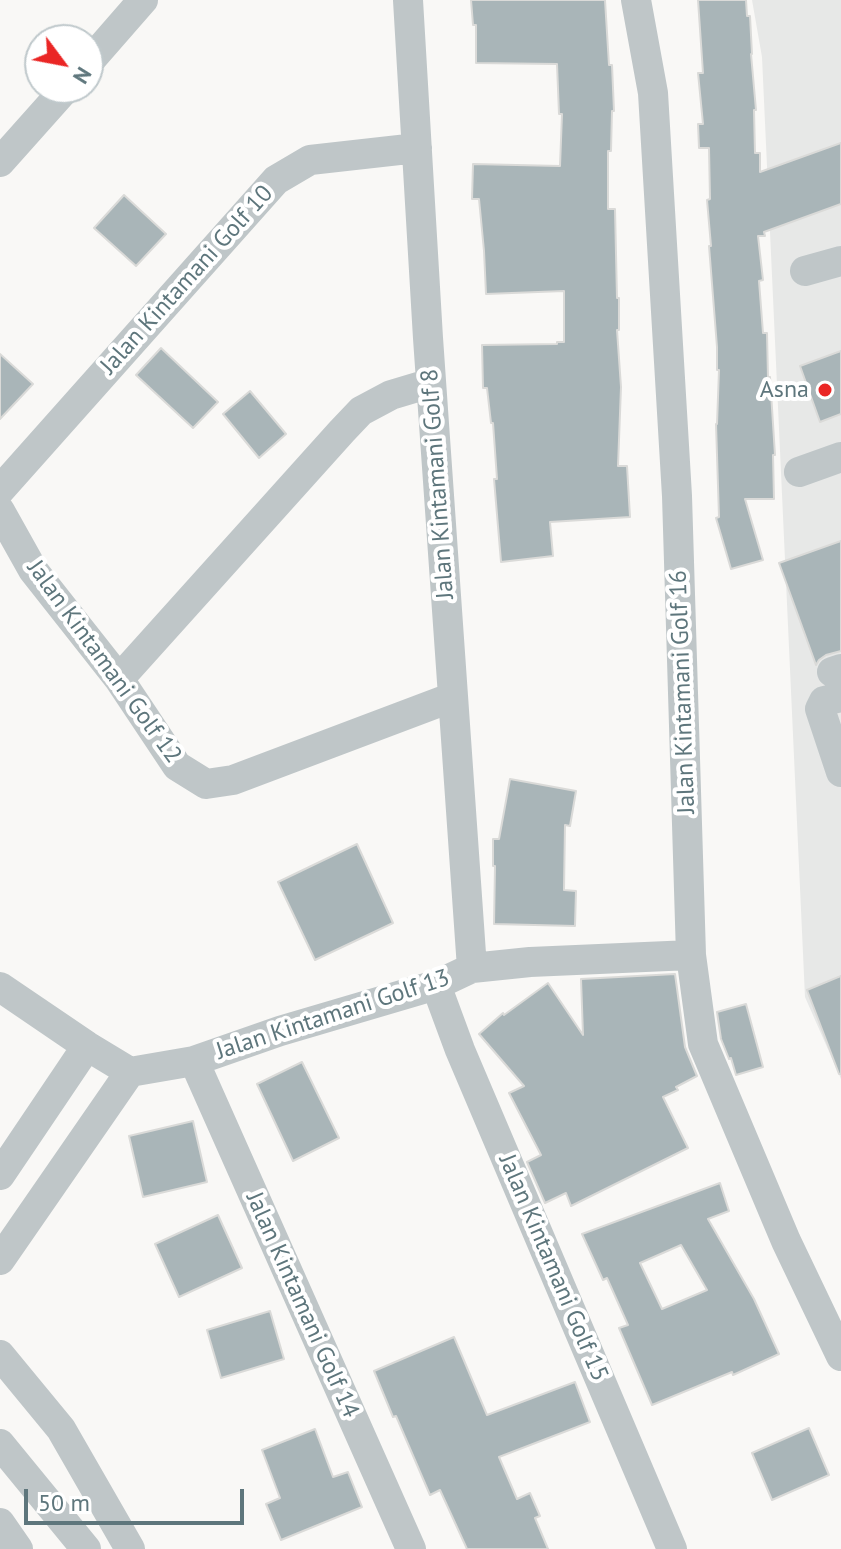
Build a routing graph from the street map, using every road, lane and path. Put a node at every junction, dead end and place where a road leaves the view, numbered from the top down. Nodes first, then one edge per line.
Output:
1 (143, 0) edge
2 (408, 0) edge
3 (636, 0) edge
4 (104, 45) edge
5 (52, 104) edge
6 (417, 148) junction
7 (0, 162) edge
8 (841, 261) edge
9 (805, 271) dead end
10 (431, 383) junction
11 (841, 457) edge
12 (799, 472) dead end
13 (0, 490) edge
14 (0, 511) edge
15 (119, 679) junction
16 (838, 679) edge
17 (453, 697) junction
18 (841, 772) edge
19 (691, 955) junction
20 (472, 968) junction
21 (436, 985) junction
22 (0, 987) edge
23 (87, 1046) junction
24 (194, 1061) junction
25 (130, 1072) junction
26 (0, 1175) edge
27 (0, 1260) edge
28 (0, 1355) edge
29 (841, 1356) edge
30 (0, 1444) edge
31 (0, 1523) edge
32 (18, 1549) edge
33 (86, 1549) edge
34 (130, 1549) edge
35 (411, 1549) edge
36 (672, 1549) edge

1 - 4 street
2 - 6 street, Jalan Kintamani Golf 8
3 - 19 street, Jalan Kintamani Golf 16
5 - 7 street
6 - 10 street, Jalan Kintamani Golf 8
6 - 13 street, Jalan Kintamani Golf 10
8 - 9 street
10 - 15 street
10 - 17 street, Jalan Kintamani Golf 8
11 - 12 street
14 - 15 street, Jalan Kintamani Golf 12
15 - 17 street, Jalan Kintamani Golf 12
16 - 18 street
17 - 20 street, Jalan Kintamani Golf 8
19 - 20 street, Jalan Kintamani Golf 13
19 - 29 street, Jalan Kintamani Golf 16
20 - 21 street, Jalan Kintamani Golf 13
21 - 24 street, Jalan Kintamani Golf 13
21 - 36 street, Jalan Kintamani Golf 15
22 - 23 street
23 - 25 street
23 - 26 street
24 - 25 street, Jalan Kintamani Golf 13
24 - 35 street, Jalan Kintamani Golf 14
25 - 27 street
28 - 34 street
30 - 33 street
31 - 32 street

